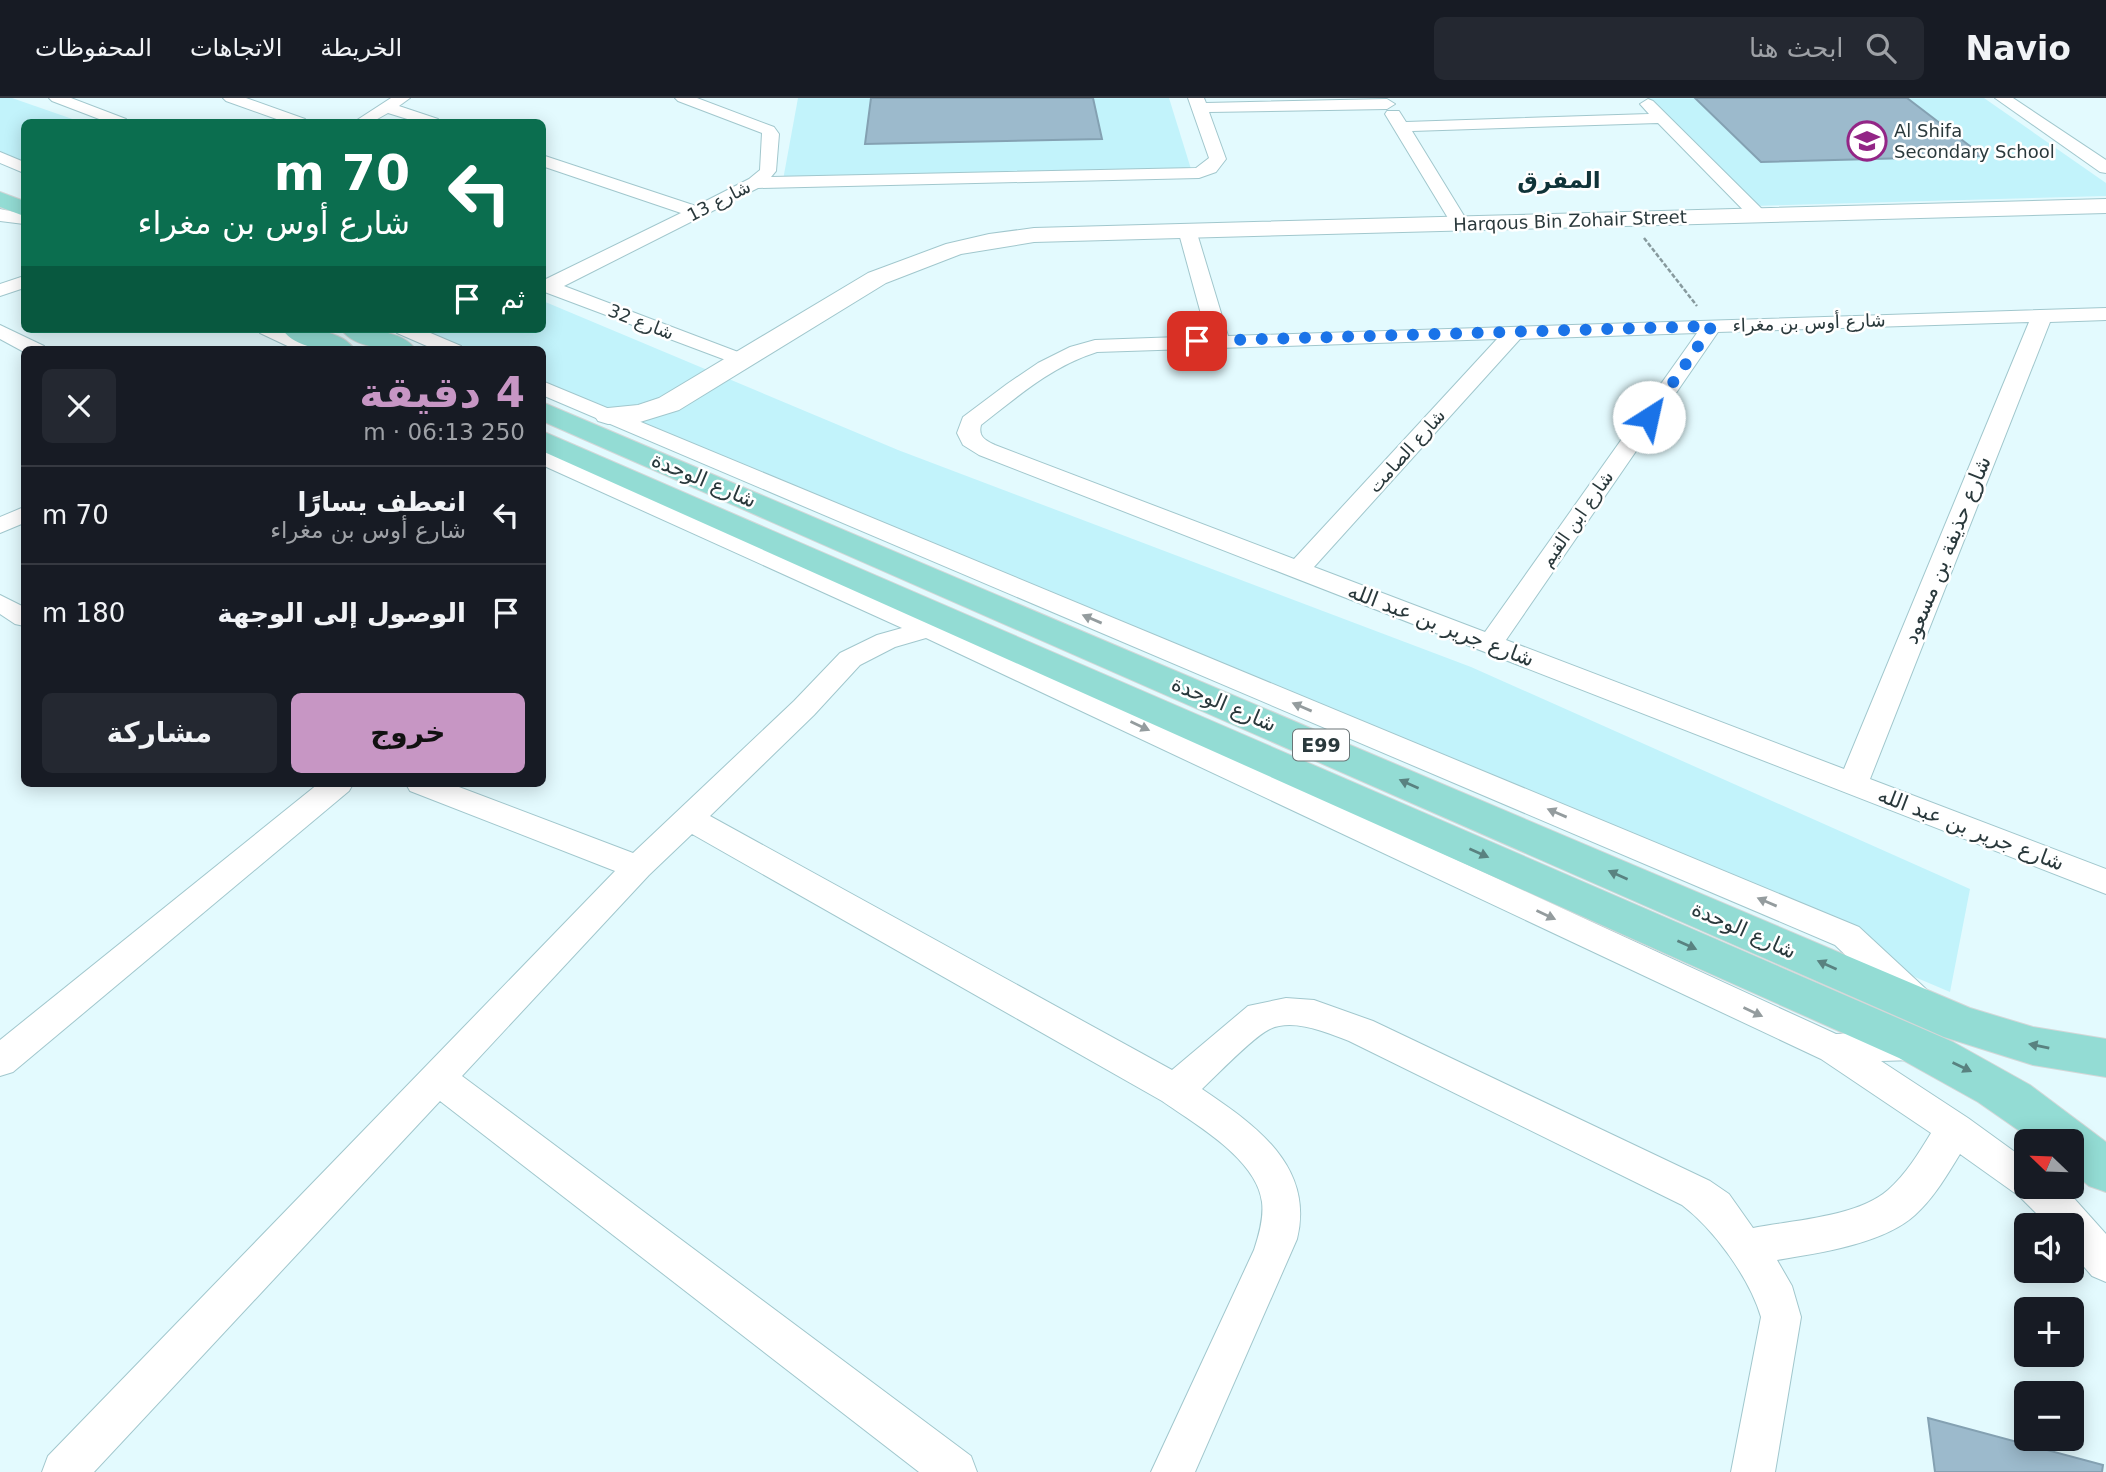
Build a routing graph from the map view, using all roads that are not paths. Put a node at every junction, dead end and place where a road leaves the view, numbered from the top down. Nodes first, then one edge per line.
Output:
1 (58, 98) edge
2 (231, 98) edge
3 (402, 98) edge
4 (683, 98) edge
5 (1642, 98) edge
6 (2003, 98) edge
7 (1385, 101) edge
8 (1198, 103) edge
9 (388, 108) junction
10 (1662, 118) junction
11 (110, 119) edge
12 (290, 119) edge
13 (368, 119) edge
14 (423, 119) edge
15 (1401, 127) junction
16 (21, 151) edge
17 (0, 157) edge
18 (546, 161) edge
19 (2106, 168) edge
20 (18, 180) edge
21 (755, 183) junction
22 (2106, 206) edge
23 (697, 212) junction
24 (1759, 216) junction
25 (1460, 224) junction
26 (1187, 230) junction
27 (21, 283) edge
28 (546, 285) edge
29 (546, 285) edge
30 (0, 290) edge
31 (2106, 314) edge
32 (2042, 316) junction
33 (1712, 326) junction
34 (0, 331) edge
35 (1515, 332) junction
36 (274, 333) edge
37 (363, 333) edge
38 (414, 333) edge
39 (1219, 341) junction
40 (301, 343) edge
41 (1134, 344) joint
42 (29, 346) edge
43 (319, 346) edge
44 (394, 346) edge
45 (444, 346) edge
46 (739, 359) junction
47 (546, 389) edge
48 (669, 404) junction
49 (546, 411) edge
50 (608, 415) junction
51 (660, 438) junction
52 (546, 442) edge
53 (546, 458) edge
54 (714, 472) junction
55 (21, 516) edge
56 (0, 526) edge
57 (793, 560) junction
58 (1298, 570) junction
59 (857, 598) junction
60 (0, 603) edge
61 (21, 616) edge
62 (927, 629) junction
63 (1490, 644) junction
64 (850, 659) junction
65 (1002, 662) junction
66 (1050, 664) junction
67 (1201, 666) junction
68 (1229, 706) junction
69 (1853, 784) junction
70 (334, 787) edge
71 (429, 787) edge
72 (690, 819) junction
73 (638, 867) junction
74 (2106, 882) edge
75 (1923, 1007) junction
76 (1915, 1045) junction
77 (1833, 1049) junction
78 (2106, 1058) edge
79 (0, 1061) edge
80 (437, 1078) junction
81 (1175, 1090) junction
82 (1955, 1129) junction
83 (2054, 1129) edge
84 (2084, 1153) edge
85 (2106, 1170) edge
86 (2014, 1172) edge
87 (2050, 1199) edge
88 (1745, 1248) junction
89 (2106, 1263) edge
90 (64, 1472) edge
91 (955, 1472) edge
92 (1173, 1472) edge
93 (1753, 1472) edge

1 - 11 street
2 - 12 street
3 - 9 street
4 - 21 street, شارع 13
5 - 10 street
6 - 19 street
7 - 8 street
7 - 15 street
8 - 21 street
9 - 13 street
9 - 14 street
10 - 15 street
10 - 24 street
15 - 25 street
16 - 17 street
17 - 20 street
18 - 23 street
21 - 23 street, شارع 13
22 - 24 street, Harqous Bin Zohair Street
23 - 28 street, شارع 13
24 - 25 street, Harqous Bin Zohair Street
25 - 26 street, Harqous Bin Zohair Street
26 - 39 street
26 - 46 street, Harqous Bin Zohair Street
27 - 30 street
29 - 46 street, شارع 32
31 - 32 street, شارع أوس بن مغراء
32 - 33 street, شارع أوس بن مغراء
32 - 69 street, شارع حذيفة بن مسعود
33 - 35 street, شارع أوس بن مغراء
33 - 63 street, شارع ابن القيم
34 - 42 street
35 - 39 street, شارع أوس بن مغراء
35 - 58 street, شارع الصامت
36 - 40 street
37 - 44 main road
38 - 45 street
39 - 41 street, شارع أوس بن مغراء
40 - 43 main road
41 - 58 street, شارع جرير بن عبد الله
46 - 48 street, Harqous Bin Zohair Street
47 - 50 street
48 - 50 street, Harqous Bin Zohair Street
48 - 51 street
49 - 54 main road, شارع الوحدة / E99
50 - 51 street
51 - 54 street
52 - 57 main road, شارع الوحدة / E99
53 - 57 street
67 -> 54 street
54 - 68 main road, شارع الوحدة / E99
55 - 56 street
57 - 59 street
57 - 66 main road, شارع الوحدة / E99
58 - 63 street, شارع جرير بن عبد الله
59 - 62 street
59 - 64 street
60 - 61 street
62 - 64 street
62 - 65 street
63 - 69 street, شارع جرير بن عبد الله
64 - 72 street
65 - 66 main road
65 -> 77 street
66 -> 76 main road, شارع الوحدة / E99
67 - 68 main road
75 -> 67 street
75 -> 68 main road, شارع الوحدة / E99
69 - 74 street, شارع جرير بن عبد الله
70 - 79 street
71 - 73 street
72 - 73 street
72 - 81 street
73 - 80 street
78 -> 75 main road, شارع الوحدة / E99
76 - 77 street
76 -> 83 main road, شارع الوحدة / E99
77 - 82 street
80 - 90 street
80 - 91 street
81 - 88 street
81 - 92 street
82 - 86 street
82 - 88 street
84 - 85 main road, شارع الوحدة / E99
87 - 89 street
88 - 93 street

